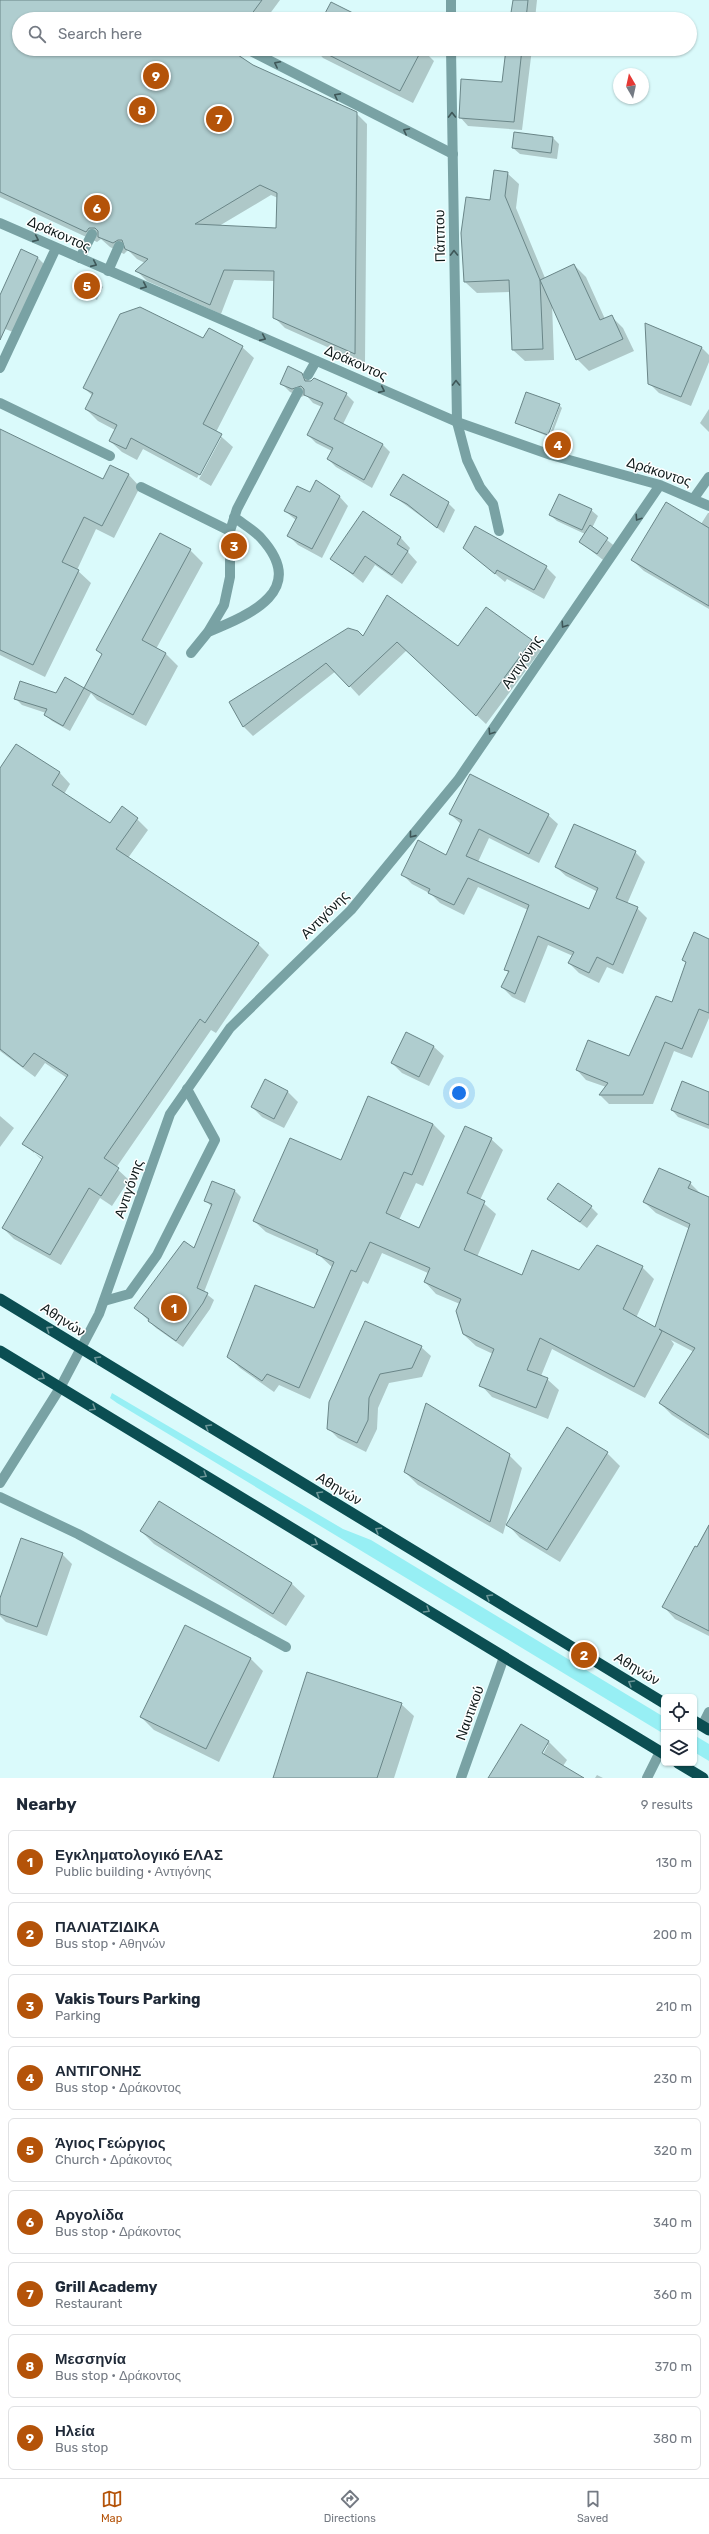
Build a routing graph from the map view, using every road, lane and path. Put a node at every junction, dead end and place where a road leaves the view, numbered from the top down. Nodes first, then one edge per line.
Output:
1 (451, 0) edge
2 (451, 12) edge
3 (261, 56) edge
4 (451, 56) edge
5 (453, 154) junction
6 (0, 223) edge
7 (92, 234) dead end
8 (119, 246) dead end
9 (56, 248) junction
10 (80, 258) junction
11 (108, 271) junction
12 (316, 361) junction
13 (0, 368) edge
14 (308, 375) dead end
15 (298, 392) dead end
16 (0, 403) edge
17 (456, 422) junction
18 (110, 456) dead end
19 (709, 476) edge
20 (660, 485) junction
21 (141, 486) dead end
22 (694, 498) junction
23 (709, 506) edge
24 (234, 517) junction
25 (230, 531) junction
26 (499, 531) dead end
27 (208, 632) junction
28 (191, 653) dead end
29 (187, 1089) junction
30 (0, 1299) edge
31 (104, 1301) junction
32 (82, 1350) junction
33 (0, 1351) edge
34 (60, 1388) junction
35 (0, 1483) edge
36 (0, 1497) edge
37 (286, 1647) dead end
38 (504, 1657) junction
39 (661, 1701) edge
40 (709, 1712) edge
41 (702, 1726) edge
42 (661, 1752) edge
43 (661, 1755) edge
44 (683, 1766) edge
45 (461, 1778) edge
46 (648, 1778) edge
47 (703, 1778) edge

1 - 2 street
5 -> 3 street
5 -> 4 street, Πάππου
17 -> 5 street, Πάππου
6 -> 9 street, Δράκοντος
7 - 10 street
8 - 11 street
9 - 10 street, Δράκοντος
9 - 13 street
10 -> 11 street, Δράκοντος
11 -> 12 street, Δράκοντος
12 - 14 street
12 -> 17 street, Δράκοντος
15 - 24 street
16 - 18 street
17 - 20 street, Δράκοντος
17 - 26 street, Πάππου
19 - 22 street
20 - 22 street, Δράκοντος
20 -> 29 street, Αντιγόνης
21 - 25 street
22 - 23 street, Δράκοντος
24 - 25 street
24 - 27 street
25 - 27 street
27 - 28 street
29 - 31 street, Αντιγόνης
29 - 31 street
32 -> 30 highway, Αθηνών
31 - 32 street, Αντιγόνης
32 - 34 street, Αντιγόνης
39 -> 32 highway, Αθηνών
33 -> 34 highway
34 - 35 street, Αντιγόνης
34 -> 38 highway
36 - 37 street
38 - 42 highway
38 - 45 street, Ναυτικού
40 - 41 street
43 - 46 street
44 - 47 highway

